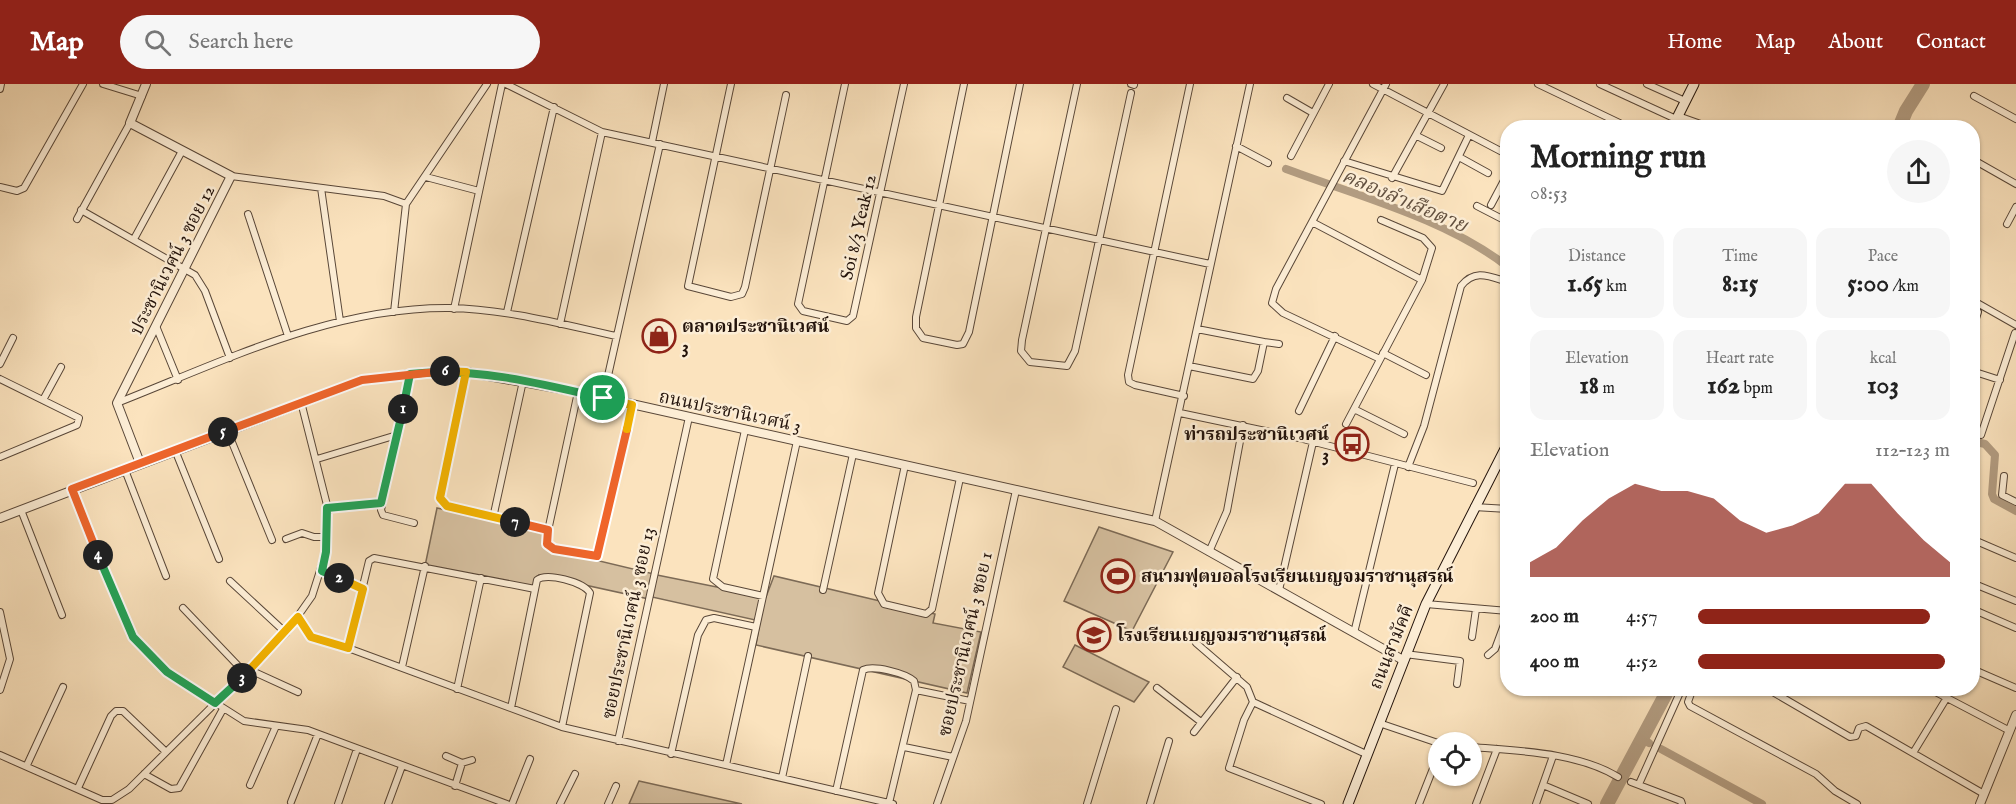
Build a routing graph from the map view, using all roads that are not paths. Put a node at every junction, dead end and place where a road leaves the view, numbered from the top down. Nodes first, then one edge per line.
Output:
1 (2, 84) edge
2 (83, 84) edge
3 (103, 84) edge
4 (146, 84) edge
5 (487, 84) edge
6 (504, 84) edge
7 (664, 84) edge
8 (731, 84) edge
9 (845, 84) edge
10 (904, 84) edge
11 (964, 84) edge
12 (1020, 84) edge
13 (1077, 84) edge
14 (1190, 84) edge
15 (1250, 84) edge
16 (1329, 84) edge
17 (1373, 84) edge
18 (1444, 84) edge
19 (1538, 84) edge
20 (1600, 84) edge
21 (1647, 84) edge
22 (1694, 84) edge
23 (1385, 87) edge
24 (0, 89) edge
25 (1131, 93) dead end
26 (786, 95) dead end
27 (142, 96) junction
28 (1974, 96) dead end
29 (1287, 98) dead end
30 (1686, 101) junction
31 (554, 107) junction
32 (1313, 113) junction
33 (1429, 113) junction
34 (2016, 119) edge
35 (1613, 120) edge
36 (1673, 120) edge
37 (1676, 120) edge
38 (130, 123) junction
39 (602, 132) junction
40 (1417, 135) junction
41 (1469, 135) junction
42 (652, 142) junction
43 (660, 144) junction
44 (1236, 146) junction
45 (1441, 148) dead end
46 (1500, 150) edge
47 (182, 151) junction
48 (716, 156) junction
49 (1291, 156) dead end
50 (1459, 157) junction
51 (1344, 161) junction
52 (1268, 163) dead end
53 (1980, 164) edge
54 (768, 168) junction
55 (1488, 172) dead end
56 (231, 176) junction
57 (426, 177) junction
58 (1392, 178) junction
59 (825, 179) junction
60 (2016, 184) edge
61 (0, 187) edge
62 (321, 188) junction
63 (479, 191) junction
64 (882, 191) junction
65 (1500, 191) edge
66 (406, 204) junction
67 (940, 204) junction
68 (1491, 205) dead end
69 (1477, 206) dead end
70 (2016, 207) edge
71 (81, 210) junction
72 (248, 214) dead end
73 (994, 216) junction
74 (1500, 218) edge
75 (76, 219) dead end
76 (1381, 220) dead end
77 (1312, 222) junction
78 (2007, 224) dead end
79 (1046, 228) junction
80 (134, 239) junction
81 (1100, 240) junction
82 (1155, 252) junction
83 (1210, 264) junction
84 (186, 268) junction
85 (1422, 280) junction
86 (1500, 280) edge
87 (1980, 305) edge
88 (454, 309) junction
89 (394, 312) junction
90 (507, 312) junction
91 (340, 321) junction
92 (560, 324) junction
93 (2016, 325) edge
94 (156, 326) junction
95 (1197, 328) junction
96 (2014, 333) dead end
97 (288, 336) junction
98 (616, 336) junction
99 (1335, 336) junction
100 (13, 338) dead end
101 (1264, 342) junction
102 (1278, 344) dead end
103 (1381, 356) junction
104 (230, 358) junction
105 (0, 364) edge
106 (1189, 366) junction
107 (61, 367) dead end
108 (466, 372) junction
109 (1980, 373) edge
110 (410, 374) junction
111 (1426, 375) dead end
112 (0, 379) edge
113 (178, 380) junction
114 (2000, 380) junction
115 (523, 381) junction
116 (578, 392) junction
117 (1184, 396) junction
118 (603, 398) junction
119 (43, 400) junction
120 (301, 402) junction
121 (117, 403) junction
122 (632, 405) junction
123 (1354, 409) junction
124 (1299, 411) dead end
125 (1180, 413) junction
126 (689, 417) junction
127 (1346, 424) dead end
128 (1243, 425) junction
129 (227, 430) junction
130 (745, 430) junction
131 (1404, 434) dead end
132 (397, 435) junction
133 (1981, 435) dead end
134 (797, 441) junction
135 (1313, 442) junction
136 (175, 450) junction
137 (853, 454) junction
138 (0, 457) edge
139 (1500, 458) edge
140 (316, 459) junction
141 (140, 463) junction
142 (1395, 464) junction
143 (905, 465) junction
144 (1408, 467) junction
145 (125, 470) junction
146 (2004, 476) dead end
147 (960, 478) junction
148 (1473, 483) dead end
149 (72, 489) junction
150 (1016, 490) junction
151 (2016, 502) edge
152 (381, 503) junction
153 (1474, 507) junction
154 (327, 508) junction
155 (1500, 509) edge
156 (21, 510) junction
157 (0, 518) edge
158 (493, 518) junction
159 (1155, 521) junction
160 (414, 522) dead end
161 (548, 530) junction
162 (327, 537) junction
163 (286, 539) dead end
164 (272, 540) dead end
165 (1980, 543) edge
166 (1209, 552) junction
167 (2016, 558) edge
168 (219, 559) dead end
169 (425, 566) junction
170 (322, 571) junction
171 (166, 576) dead end
172 (481, 578) junction
173 (230, 581) dead end
174 (1980, 586) edge
175 (363, 589) junction
176 (535, 589) junction
177 (823, 590) dead end
178 (1279, 590) junction
179 (763, 596) junction
180 (2016, 601) edge
181 (1426, 604) junction
182 (183, 608) dead end
183 (1476, 609) junction
184 (0, 612) edge
185 (1500, 612) edge
186 (1980, 612) edge
187 (62, 615) dead end
188 (298, 617) junction
189 (756, 627) junction
190 (2016, 628) edge
191 (286, 633) junction
192 (1354, 633) junction
193 (1500, 635) edge
194 (1472, 637) dead end
195 (1196, 643) dead end
196 (348, 648) junction
197 (1488, 655) dead end
198 (808, 656) dead end
199 (1404, 657) junction
200 (402, 667) junction
201 (248, 672) junction
202 (1980, 672) edge
203 (1237, 677) junction
204 (1457, 684) dead end
205 (63, 687) dead end
206 (457, 688) junction
207 (1157, 688) dead end
208 (2016, 688) edge
209 (0, 690) edge
210 (916, 690) junction
211 (298, 692) dead end
212 (1678, 696) edge
213 (1690, 696) edge
214 (1780, 696) edge
215 (1941, 696) edge
216 (1946, 699) junction
217 (970, 701) junction
218 (1253, 702) junction
219 (215, 703) junction
220 (511, 708) junction
221 (223, 709) junction
222 (1116, 709) dead end
223 (2016, 715) edge
224 (1201, 722) junction
225 (1379, 723) junction
226 (276, 726) junction
227 (562, 727) junction
228 (1194, 732) dead end
229 (2009, 733) junction
230 (318, 734) junction
231 (2016, 739) edge
232 (1428, 740) edge
233 (618, 741) junction
234 (1169, 741) dead end
235 (904, 747) junction
236 (1482, 748) edge
237 (357, 749) junction
238 (1497, 749) junction
239 (166, 753) junction
240 (1913, 753) junction
241 (671, 754) junction
242 (1366, 754) junction
243 (0, 755) edge
244 (446, 756) dead end
245 (1554, 756) junction
246 (953, 757) junction
247 (530, 759) dead end
248 (472, 760) dead end
249 (462, 763) junction
250 (27, 765) junction
251 (402, 765) junction
252 (726, 765) junction
253 (144, 774) junction
254 (575, 774) dead end
255 (1618, 777) dead end
256 (782, 778) junction
257 (1428, 781) edge
258 (1630, 782) dead end
259 (1639, 784) junction
260 (250, 785) dead end
261 (1543, 785) junction
262 (455, 786) junction
263 (616, 786) dead end
264 (78, 788) junction
265 (836, 791) junction
266 (1984, 794) junction
267 (484, 797) junction
268 (291, 802) dead end
269 (338, 804) edge
270 (388, 804) edge
271 (481, 804) edge
272 (507, 804) edge
273 (512, 804) edge
274 (560, 804) edge
275 (608, 804) edge
276 (891, 804) edge
277 (937, 804) edge
278 (1087, 804) edge
279 (1150, 804) edge
280 (1321, 804) edge
281 (1348, 804) edge
282 (1419, 804) edge
283 (1476, 804) edge
284 (1536, 804) edge
285 (1588, 804) edge
286 (1682, 804) edge
287 (1857, 804) edge
288 (1980, 804) edge

1 - 24 street
2 - 61 street
3 - 27 street
4 - 27 street
5 - 57 street
6 - 31 street
6 - 63 street
7 - 42 street
8 - 48 street
9 - 59 street
10 - 64 street, Soi 8/3 Yeak 12
11 - 67 street
12 - 73 street
13 - 79 street
14 - 82 street
15 - 44 street
16 - 32 street
17 - 23 street
18 - 33 street
19 - 35 street
20 - 36 street
21 - 30 street
22 - 30 main road
23 - 33 street
23 - 51 street
25 - 81 street
26 - 54 street
27 - 38 street
28 - 34 street
29 - 32 street
30 - 37 main road
31 - 39 street
31 - 90 street
32 - 49 street
33 - 40 street
33 - 41 street
38 - 47 street, ประชานิเวศน์ 3 ซอย 12
38 - 71 street
39 - 42 street
39 - 92 street
40 - 45 street
40 - 58 street
41 - 46 street
41 - 50 street
42 - 43 street
43 - 48 street
43 - 98 street
44 - 52 street
44 - 83 street
47 - 56 street, ประชานิเวศน์ 3 ซอย 12
47 - 80 street
48 - 54 street
48 - 54 street
50 - 55 street
50 - 58 street
51 - 58 street
51 - 77 street
53 - 60 street
54 - 59 street
56 - 62 street
56 - 84 street, ประชานิเวศน์ 3 ซอย 12
57 - 63 street
57 - 66 street
59 - 64 street
59 - 64 street, Soi 8/3 Yeak 12
62 - 66 street
62 - 91 street
63 - 88 street
64 - 67 street
65 - 68 street
66 - 89 street
67 - 73 street
67 - 73 street
69 - 74 street
70 - 78 street
71 - 75 street
71 - 80 street
72 - 97 street
73 - 79 street
76 - 85 street
77 - 85 street
77 - 99 street
79 - 81 street
79 - 81 street
80 - 84 street
81 - 82 street
82 - 83 street
82 - 117 street
83 - 95 street
84 - 94 street, ประชานิเวศน์ 3 ซอย 12
84 - 104 street
85 - 103 street
86 - 144 street
87 - 93 street
88 - 89 street
88 - 90 street
89 - 91 street
90 - 92 street
91 - 97 street
92 - 98 street
94 - 113 street
94 - 121 street, ประชานิเวศน์ 3 ซอย 12
95 - 101 street
95 - 106 street
96 - 114 street
97 - 104 street
98 - 118 street
99 - 103 street
99 - 124 street
100 - 105 street
101 - 102 street
101 - 106 street
103 - 111 street
103 - 123 street
104 - 113 street
106 - 117 street
107 - 119 street
108 - 110 street, ถนนประชานิเวศน์ 3
108 - 115 street, ถนนประชานิเวศน์ 3
108 - 158 street
109 - 114 street
110 - 120 street, ถนนประชานิเวศน์ 3
110 - 132 street
112 - 119 street
113 - 121 street
114 - 133 street
115 - 116 street, ถนนประชานิเวศน์ 3
115 - 158 street
116 - 118 street, ถนนประชานิเวศน์ 3
116 - 161 street
117 - 125 street
118 - 122 street, ถนนประชานิเวศน์ 3
119 - 138 street
120 - 129 street, ถนนประชานิเวศน์ 3
120 - 140 street
121 - 141 street
122 - 126 street, ถนนประชานิเวศน์ 3
122 - 161 street
123 - 127 street
123 - 131 street
125 - 128 street
125 - 159 street
126 - 130 street, ถนนประชานิเวศน์ 3
126 - 233 street, ซอยประชานิเวศน์ 3 ซอย 13
128 - 135 street
128 - 166 street
129 - 136 street, ถนนประชานิเวศน์ 3
129 - 164 street
130 - 134 street, ถนนประชานิเวศน์ 3
130 - 179 street
132 - 140 street
132 - 152 street
134 - 137 street, ถนนประชานิเวศน์ 3
134 - 179 street
135 - 142 street
135 - 178 street
136 - 141 street, ถนนประชานิเวศน์ 3
136 - 168 street
137 - 143 street, ถนนประชานิเวศน์ 3
137 - 177 street
139 - 153 main road, ถนนสามัคคี
140 - 154 street
141 - 145 street, ถนนประชานิเวศน์ 3
142 - 144 street
142 - 192 street
143 - 147 street, ถนนประชานิเวศน์ 3
143 - 147 street
144 - 148 street
145 - 149 street, ถนนประชานิเวศน์ 3
145 - 171 street
146 - 151 street
147 - 150 street, ถนนประชานิเวศน์ 3
149 - 156 street, ถนนประชานิเวศน์ 3
149 - 219 street
150 - 159 street, ถนนประชานิเวศน์ 3
150 - 217 street, ซอยประชานิเวศน์ 3 ซอย 1
152 - 154 street
152 - 160 street
153 - 155 street
153 - 181 main road, ถนนสามัคคี
154 - 162 street
156 - 157 street, ถนนประชานิเวศน์ 3
156 - 187 street
158 - 161 street
159 - 166 street, ถนนประชานิเวศน์ 3
162 - 163 street
162 - 170 street
165 - 167 street
166 - 178 street, ถนนประชานิเวศน์ 3
169 - 172 street
169 - 175 street
169 - 200 street
170 - 175 street
170 - 188 street
172 - 176 street
172 - 206 street
173 - 191 street
174 - 180 street
175 - 196 street
176 - 220 street
176 - 227 street
178 - 192 street, ถนนประชานิเวศน์ 3
179 - 189 street
181 - 183 street
181 - 199 main road, ถนนสามัคคี
182 - 201 street
183 - 185 street
183 - 194 street
184 - 209 street
186 - 190 street
188 - 191 street
188 - 196 street, ซอยประชานิเวศน์ 3 ซอย 13
189 - 241 street
189 - 252 street
191 - 201 street
192 - 199 street, ถนนประชานิเวศน์ 3
193 - 197 street
195 - 203 street
196 - 200 street, ซอยประชานิเวศน์ 3 ซอย 13
198 - 256 street
199 - 204 street
199 - 225 main road, ถนนสามัคคี
200 - 206 street, ซอยประชานิเวศน์ 3 ซอย 13
201 - 211 street
201 - 219 street
202 - 208 street
203 - 218 street
203 - 224 street
205 - 250 street
206 - 220 street, ซอยประชานิเวศน์ 3 ซอย 13
207 - 224 street
210 - 217 street
210 - 235 street
210 - 265 street
212 - 259 street
213 - 287 street
214 - 240 street
215 - 216 street
216 - 229 street
216 - 240 street
217 - 246 street, ซอยประชานิเวศน์ 3 ซอย 1
218 - 242 street
218 - 280 street
219 - 221 street
219 - 239 street
220 - 227 street, ซอยประชานิเวศน์ 3 ซอย 13
221 - 226 street
221 - 253 street
222 - 278 street
223 - 229 street
224 - 228 street
225 - 232 street
225 - 242 main road, ถนนสามัคคี
226 - 230 street
226 - 260 street
227 - 233 street, ซอยประชานิเวศน์ 3 ซอย 13
229 - 231 street
229 - 266 street
230 - 237 street
230 - 268 street
233 - 241 street
234 - 279 street
235 - 246 street
235 - 276 street
236 - 238 street
237 - 251 street
237 - 269 street
238 - 245 street
238 - 283 street
239 - 253 street
239 - 264 street
240 - 266 street
241 - 252 street
242 - 281 main road, ถนนสามัคคี
243 - 250 street
244 - 249 street
245 - 255 street
245 - 261 street
246 - 277 street, ซอยประชานิเวศน์ 3 ซอย 1
247 - 273 street
248 - 249 street
249 - 262 street
250 - 264 street
251 - 262 street
251 - 270 street
252 - 256 street
253 - 264 street
254 - 274 street
256 - 265 street
257 - 282 street
258 - 259 street
259 - 286 street
261 - 284 street
261 - 285 street
262 - 267 street
263 - 275 street
265 - 276 street
266 - 288 street
267 - 271 street
267 - 272 street

